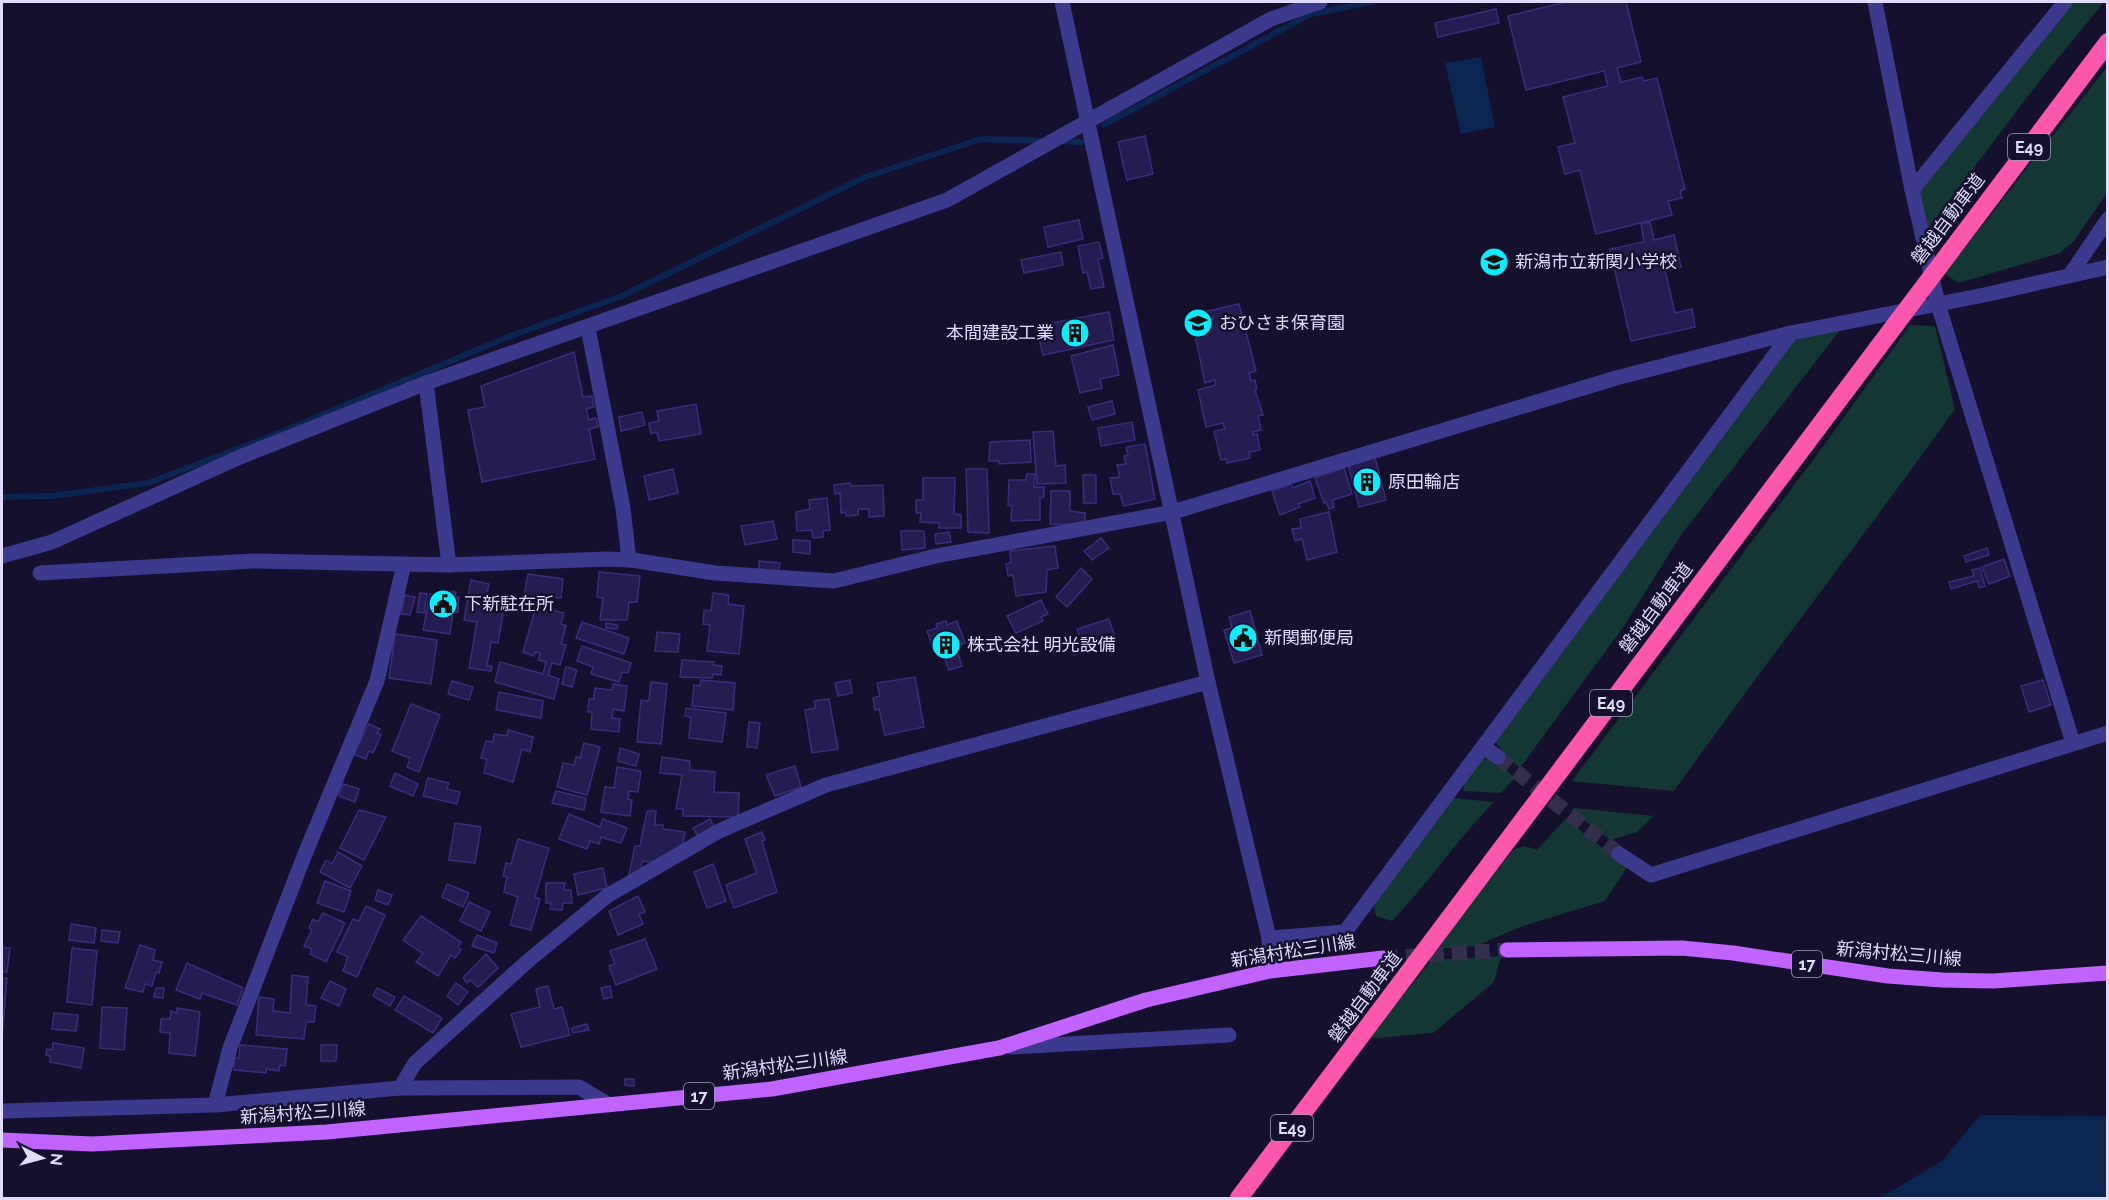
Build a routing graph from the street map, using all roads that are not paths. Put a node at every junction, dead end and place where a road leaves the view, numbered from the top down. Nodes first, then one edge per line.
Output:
1 (1062, 2) edge
2 (1320, 2) edge
3 (1875, 2) edge
4 (2065, 2) edge
5 (2108, 42) edge
6 (1086, 122) junction
7 (1912, 190) junction
8 (2108, 219) edge
9 (2108, 267) edge
10 (2070, 275) junction
11 (1938, 304) junction
12 (588, 328) junction
13 (1791, 333) junction
14 (426, 383) junction
15 (1173, 512) junction
16 (2, 556) edge
17 (629, 560) junction
18 (404, 564) junction
19 (449, 565) junction
20 (40, 573) dead end
21 (1208, 682) junction
22 (2108, 733) edge
23 (2073, 743) junction
24 (1484, 747) junction
25 (1498, 757) tunnel mouth
26 (1619, 854) tunnel mouth
27 (1269, 938) junction
28 (1507, 950) tunnel mouth
29 (1383, 958) tunnel mouth
30 (1270, 971) junction
31 (2108, 973) edge
32 (1228, 1035) dead end
33 (999, 1048) junction
34 (400, 1089) junction
35 (609, 1104) junction
36 (215, 1105) junction
37 (2, 1111) edge
38 (2, 1140) edge
39 (1239, 1198) edge

1 - 6 street
2 - 6 street
3 - 7 street
4 - 7 street
5 - 39 highway, 磐越自動車道 / E49, bridge
6 - 12 street
6 - 15 street
7 - 11 street
8 - 10 street
9 - 10 street
10 - 11 street
11 - 13 street
11 - 23 street
12 - 14 street
12 - 17 street
13 - 15 street
13 - 24 street
14 - 16 street
14 - 19 street
15 - 17 street
15 - 21 street
17 - 19 street
18 - 19 street
18 - 20 street
18 - 36 street
21 - 27 street
21 - 34 street
22 - 23 street
23 - 26 street
24 - 25 street
24 - 27 street
27 - 30 street
28 - 31 main road, 新潟村松三川線 / 17
29 - 30 main road, 新潟村松三川線 / 17
30 - 33 main road, 新潟村松三川線 / 17
32 - 33 street
33 - 35 main road, 新潟村松三川線 / 17
34 - 35 street
34 - 36 street
35 - 38 main road, 新潟村松三川線 / 17
36 - 37 street

